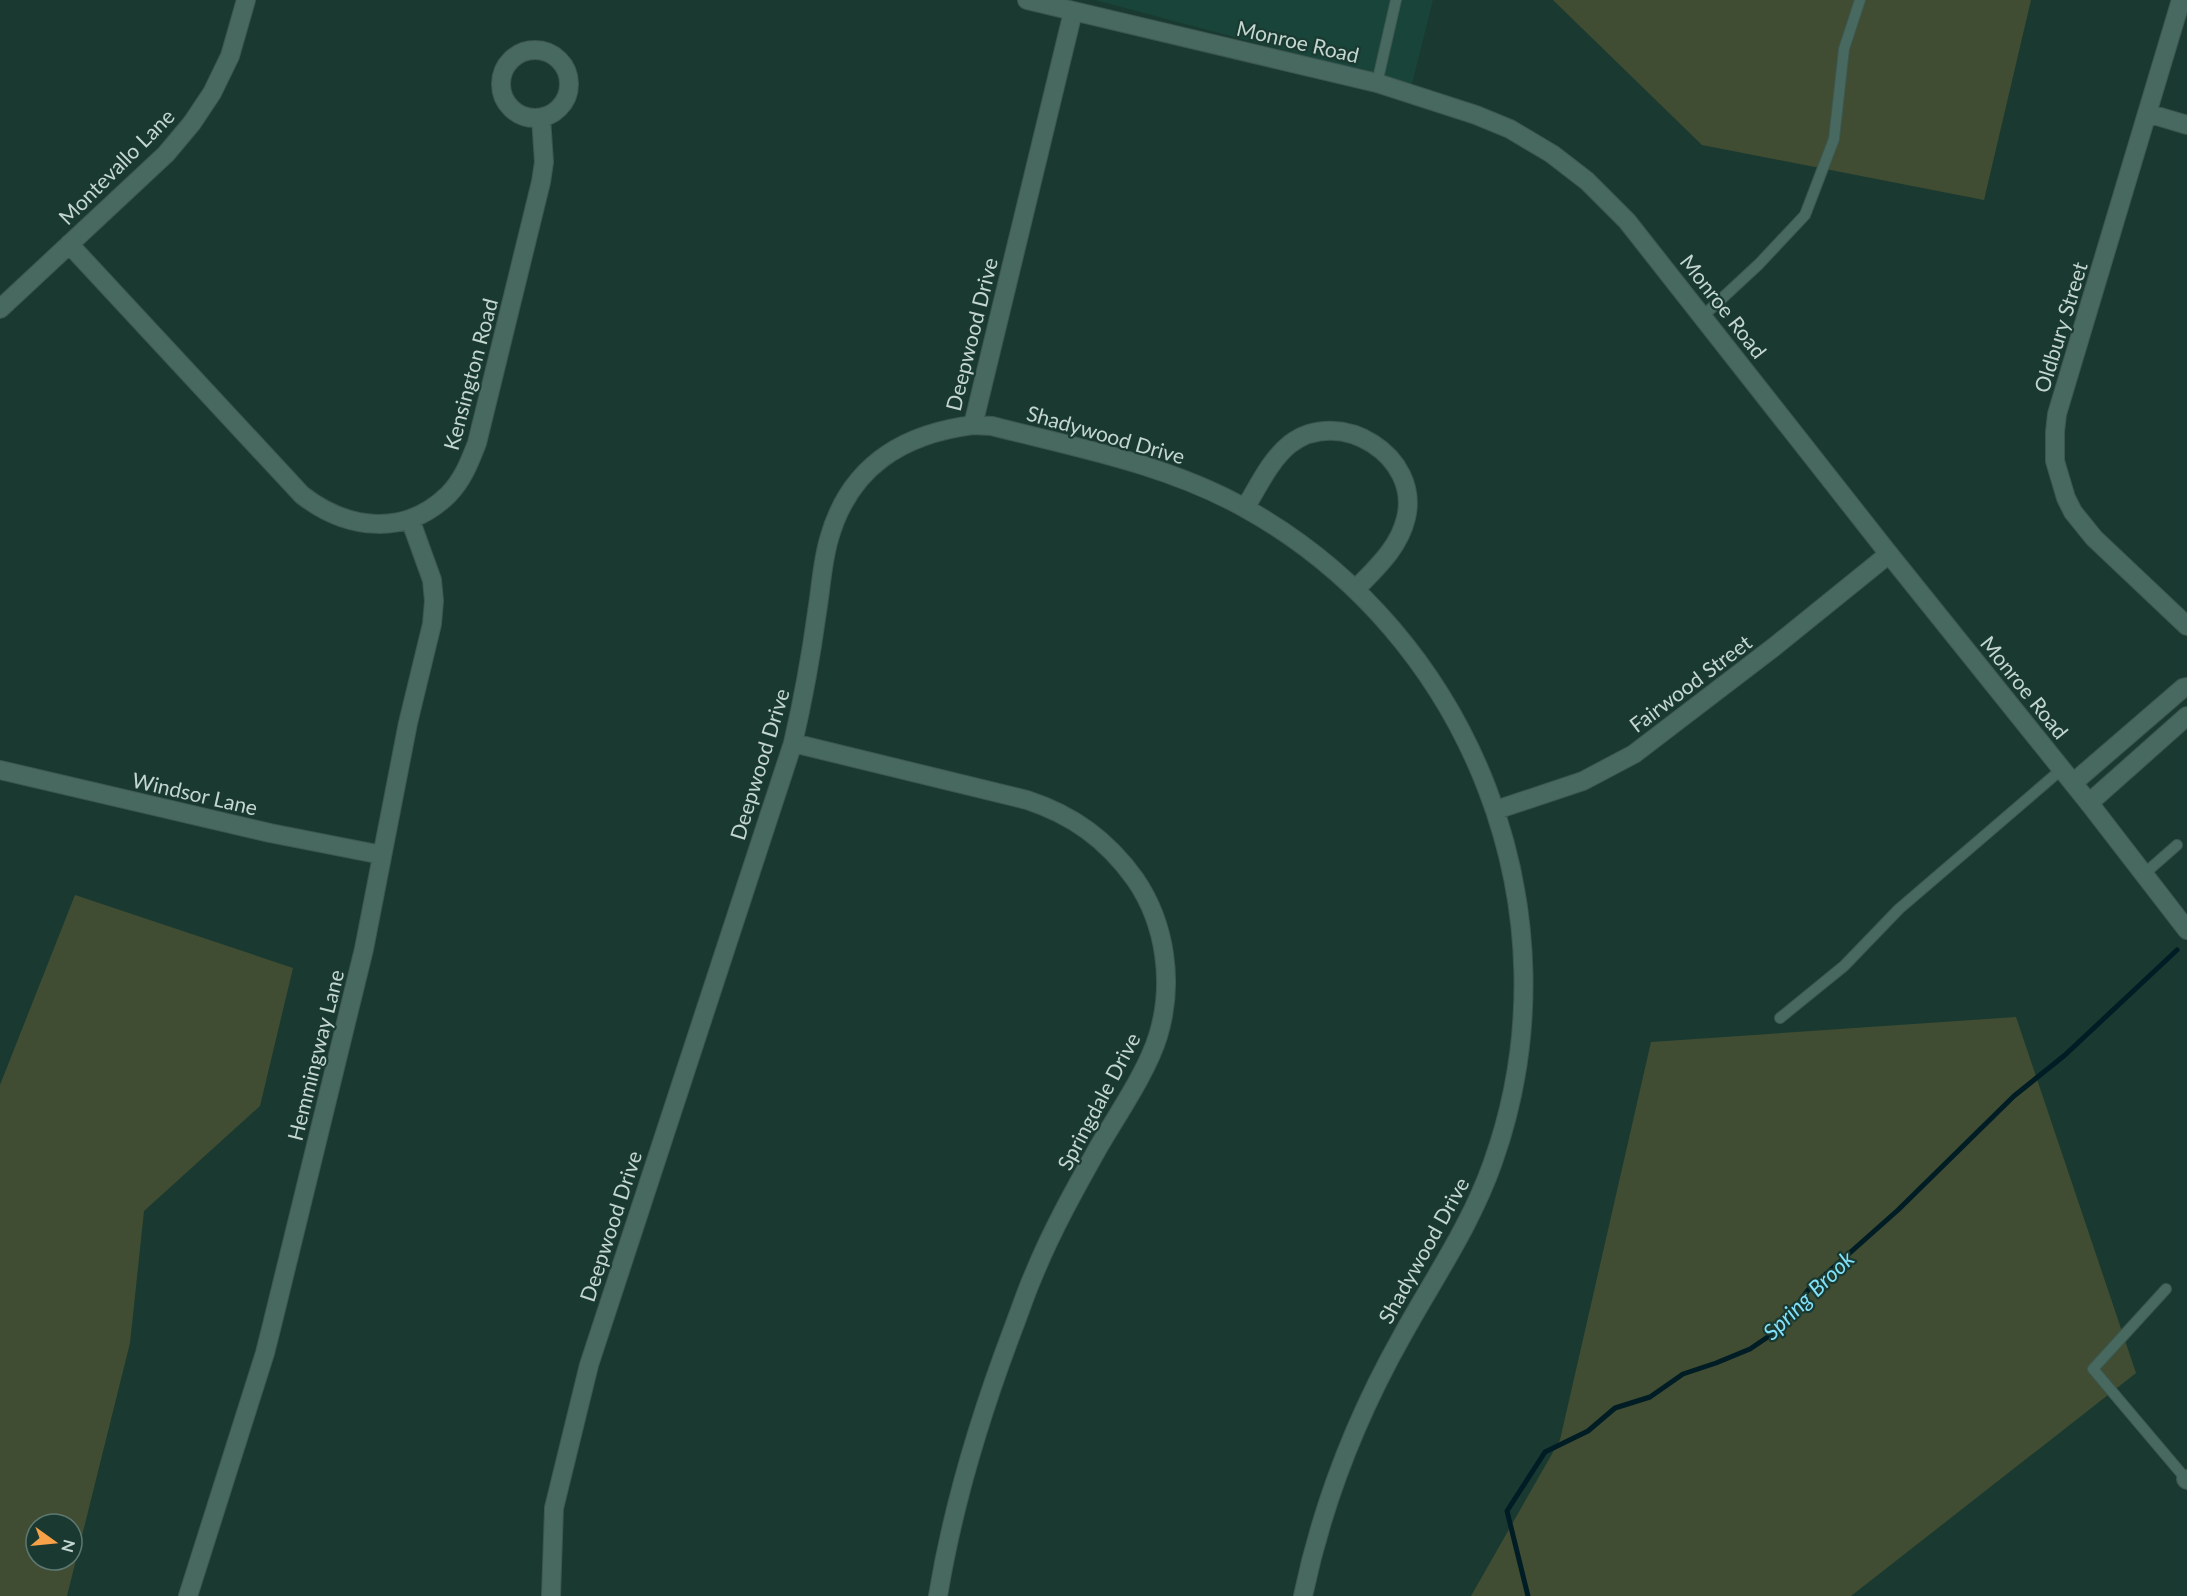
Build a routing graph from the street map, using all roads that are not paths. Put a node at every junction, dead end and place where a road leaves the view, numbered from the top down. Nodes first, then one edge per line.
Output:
1 (246, 0) edge
2 (1027, 0) edge
3 (1396, 0) edge
4 (1860, 0) edge
5 (2181, 0) edge
6 (1073, 12) junction
7 (1377, 83) junction
8 (2147, 113) junction
9 (541, 118) dead end
10 (2187, 124) edge
11 (69, 244) junction
12 (0, 309) edge
13 (1703, 316) junction
14 (973, 425) junction
15 (1245, 508) junction
16 (410, 519) junction
17 (1889, 554) junction
18 (1356, 589) junction
19 (2187, 626) edge
20 (2187, 687) edge
21 (2187, 716) edge
22 (793, 743) junction
23 (2062, 769) junction
24 (0, 770) edge
25 (2073, 783) junction
26 (2089, 803) junction
27 (1496, 810) junction
28 (2177, 845) dead end
29 (381, 855) junction
30 (2144, 874) junction
31 (2187, 930) edge
32 (1780, 1018) dead end
33 (2166, 1289) dead end
34 (2187, 1480) edge
35 (188, 1596) edge
36 (551, 1596) edge
37 (938, 1596) edge
38 (1303, 1596) edge

1 - 11 street, Montevallo Lane
2 - 6 street, Monroe Road
3 - 7 lane
4 - 13 lane
5 - 8 street, Oldbury Street
6 - 7 street, Monroe Road
6 - 14 street, Deepwood Drive
7 - 13 street, Monroe Road
8 - 10 street
8 - 19 street, Oldbury Street
9 - 16 street, Kensington Road
11 - 12 street, Montevallo Lane
11 - 16 street, Kensington Road
13 - 17 street, Monroe Road
14 - 15 street, Shadywood Drive
14 - 22 street, Deepwood Drive
15 - 18 street, Shadywood Drive
15 - 18 street
16 - 29 street, Hemmingway Lane
17 - 23 street, Monroe Road
17 - 27 street, Fairwood Street
18 - 27 street, Shadywood Drive
20 - 25 street
21 - 26 street
22 - 36 street, Deepwood Drive
22 - 37 street, Springdale Drive
23 - 25 street, Monroe Road
23 - 32 lane
24 - 29 street, Windsor Lane
25 - 26 street, Monroe Road
26 - 30 street, Monroe Road
27 - 38 street, Shadywood Drive
28 - 30 lane
29 - 35 street, Hemmingway Lane
30 - 31 street, Monroe Road
33 - 34 lane

